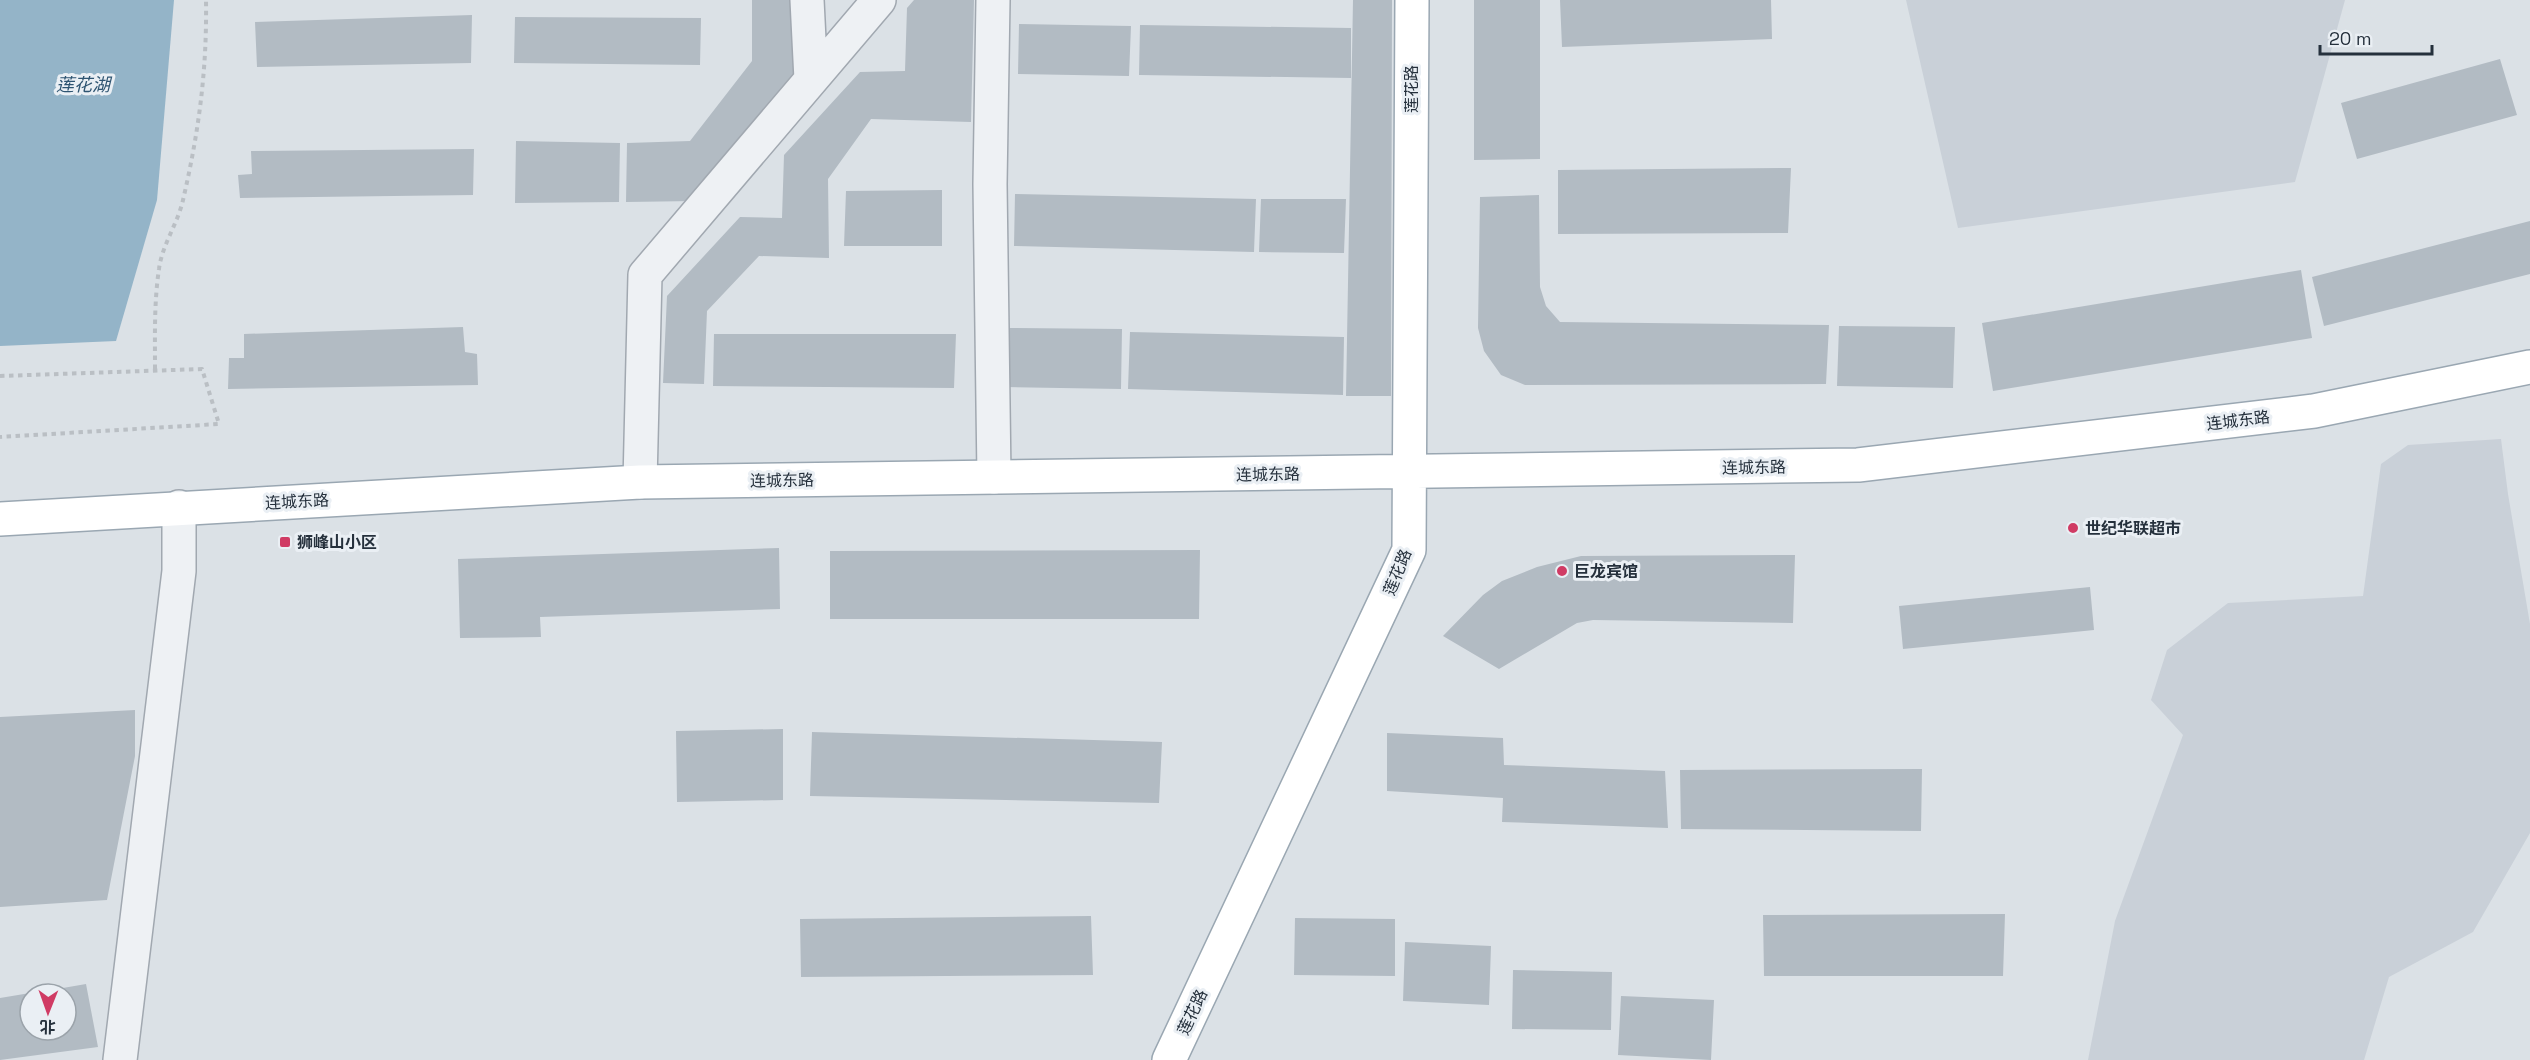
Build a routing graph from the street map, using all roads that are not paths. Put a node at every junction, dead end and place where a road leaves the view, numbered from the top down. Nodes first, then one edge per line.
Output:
1 (807, 0) edge
2 (879, 0) edge
3 (993, 0) edge
4 (1412, 0) edge
5 (811, 80) junction
6 (2530, 367) edge
7 (1410, 472) junction
8 (994, 477) junction
9 (640, 482) junction
10 (179, 507) junction
11 (0, 519) edge
12 (120, 1060) edge
13 (1169, 1060) edge

1 - 5 lane
2 - 5 lane
3 - 8 lane
4 - 7 main road, 莲花路
5 - 9 lane
6 - 7 main road, 连城东路
7 - 8 main road, 连城东路
7 - 13 main road, 莲花路
8 - 9 main road, 连城东路
9 - 10 main road, 连城东路
10 - 11 main road, 连城东路
10 - 12 lane

